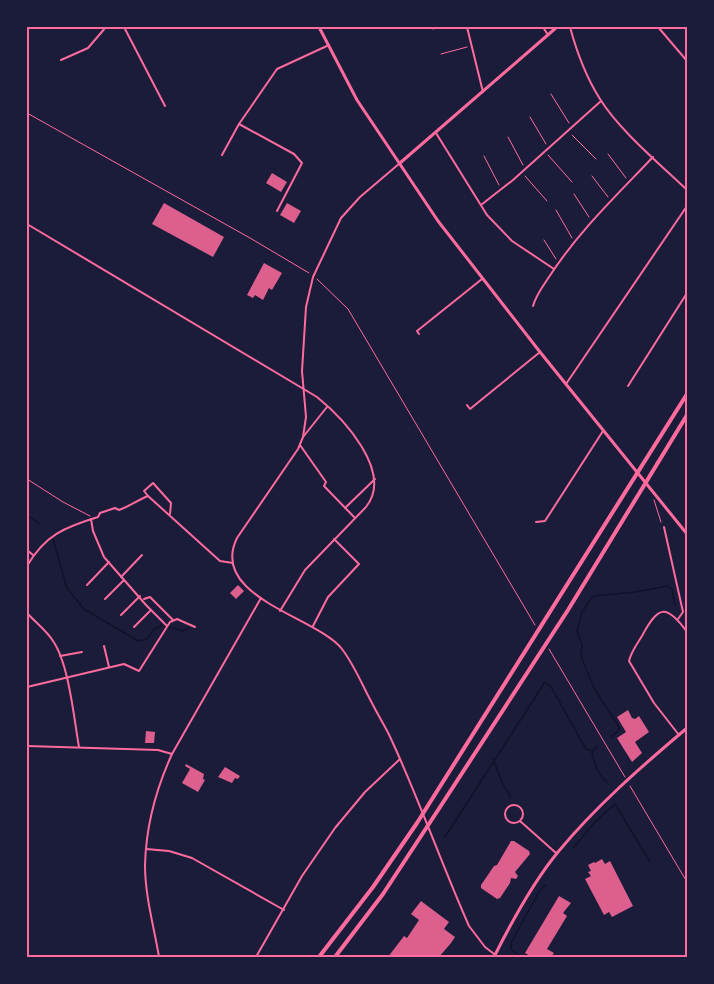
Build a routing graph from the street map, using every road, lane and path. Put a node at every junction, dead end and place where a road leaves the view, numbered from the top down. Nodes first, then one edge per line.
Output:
1 (106, 27) edge
2 (124, 27) edge
3 (320, 27) edge
4 (440, 27) edge
5 (467, 27) edge
6 (543, 27) edge
7 (557, 27) edge
8 (570, 27) edge
9 (658, 27) edge
10 (433, 29) dead end
11 (548, 35) junction
12 (329, 45) junction
13 (472, 46) junction
14 (441, 54) dead end
15 (61, 60) dead end
16 (687, 61) edge
17 (483, 92) junction
18 (551, 94) dead end
19 (601, 101) junction
20 (165, 106) dead end
21 (27, 113) edge
22 (530, 117) dead end
23 (239, 124) junction
24 (570, 130) junction
25 (436, 133) junction
26 (508, 137) dead end
27 (547, 151) junction
28 (608, 154) dead end
29 (222, 155) dead end
30 (484, 156) dead end
31 (653, 157) junction
32 (596, 159) dead end
33 (400, 163) junction
34 (526, 170) junction
35 (522, 173) junction
36 (592, 176) dead end
37 (572, 182) dead end
38 (629, 182) junction
39 (502, 189) junction
40 (687, 190) edge
41 (574, 194) dead end
42 (547, 201) dead end
43 (611, 201) junction
44 (480, 206) junction
45 (687, 206) edge
46 (556, 210) dead end
47 (276, 211) dead end
48 (592, 221) junction
49 (27, 224) edge
50 (544, 240) dead end
51 (574, 242) junction
52 (559, 263) junction
53 (554, 269) junction
54 (314, 277) junction
55 (482, 279) junction
56 (687, 293) edge
57 (533, 306) dead end
58 (420, 334) dead end
59 (540, 352) junction
60 (566, 384) junction
61 (628, 386) dead end
62 (304, 389) junction
63 (687, 394) edge
64 (467, 405) dead end
65 (328, 406) junction
66 (687, 415) edge
67 (603, 431) junction
68 (303, 438) junction
69 (300, 445) junction
70 (27, 479) edge
71 (375, 479) junction
72 (148, 496) junction
73 (660, 501) junction
74 (345, 508) junction
75 (170, 514) junction
76 (355, 518) junction
77 (91, 519) junction
78 (536, 522) dead end
79 (664, 526) joint
80 (687, 534) edge
81 (334, 539) junction
82 (27, 550) edge
83 (33, 555) junction
84 (142, 555) dead end
85 (109, 562) junction
86 (233, 563) junction
87 (27, 566) edge
88 (123, 578) junction
89 (87, 585) dead end
90 (140, 596) junction
91 (261, 598) junction
92 (105, 599) dead end
93 (142, 599) junction
94 (151, 610) junction
95 (280, 611) junction
96 (27, 613) edge
97 (121, 615) dead end
98 (678, 619) junction
99 (173, 620) junction
100 (167, 626) junction
101 (134, 627) dead end
102 (195, 627) dead end
103 (312, 627) junction
104 (536, 627) dead end
105 (687, 632) edge
106 (104, 646) dead end
107 (547, 646) dead end
108 (82, 652) dead end
109 (60, 656) junction
110 (109, 667) junction
111 (66, 677) junction
112 (27, 687) edge
113 (687, 728) edge
114 (679, 735) junction
115 (27, 746) edge
116 (79, 747) junction
117 (172, 754) junction
118 (400, 759) junction
119 (624, 776) dead end
120 (630, 786) dead end
121 (520, 822) junction
122 (146, 849) junction
123 (556, 854) junction
124 (687, 882) edge
125 (284, 910) junction
126 (496, 956) edge
127 (159, 957) edge
128 (256, 957) edge
129 (319, 957) edge
130 (335, 957) edge

1 - 15 street
2 - 20 street
3 - 12 street
4 - 10 path
5 - 13 street
6 - 11 street
7 - 11 street
8 - 19 street
9 - 16 street
11 - 17 street
12 - 23 street
12 - 33 street
13 - 14 path
13 - 17 street
17 - 25 street
18 - 24 path
19 - 24 street
19 - 31 street
21 - 54 path
22 - 27 path
23 - 29 street
23 - 47 street
24 - 27 street
24 - 32 path
25 - 33 street
25 - 44 street
26 - 34 path
27 - 34 street
27 - 37 path
28 - 38 path
30 - 39 path
31 - 38 street
31 - 40 street
33 - 54 street
33 - 55 street
34 - 35 street
35 - 39 street
35 - 42 path
36 - 43 path
38 - 43 street
39 - 44 street
41 - 48 path
43 - 48 street
44 - 53 street
45 - 60 street
46 - 51 path
48 - 51 street
49 - 62 street
50 - 52 path
51 - 52 street
52 - 53 street
53 - 57 street
54 - 62 street
54 - 104 path
55 - 58 street
55 - 59 street
56 - 61 street
59 - 60 street
59 - 64 street
60 - 67 street
62 - 65 street
62 - 68 street
63 - 129 highway
65 - 68 street
65 - 71 street
66 - 130 highway
67 - 73 street
67 - 78 street
68 - 69 street
69 - 74 street
69 - 86 street
70 - 77 path
71 - 74 street
71 - 76 street
72 - 75 street
72 - 75 street
72 - 77 street
73 - 79 path
73 - 80 street
74 - 76 street
75 - 86 street
76 - 81 street
77 - 83 street
77 - 85 street
79 - 98 street
81 - 95 street
81 - 103 street
82 - 83 street
83 - 87 street
84 - 88 street
85 - 88 street
85 - 89 street
86 - 91 street
88 - 90 street
88 - 92 street
90 - 93 street
90 - 97 street
91 - 95 street
91 - 117 street
93 - 94 street
93 - 99 street
94 - 100 street
94 - 101 street
95 - 103 street
96 - 109 street
98 - 105 street
98 - 114 street
99 - 100 street
99 - 102 street
100 - 110 street
103 - 118 street
106 - 110 street
107 - 119 path
108 - 109 street
109 - 111 street
110 - 111 street
111 - 112 street
111 - 116 street
113 - 114 street
114 - 123 street
115 - 116 street
116 - 117 street
117 - 122 street
118 - 125 street
118 - 126 street
120 - 124 path
121 - 121 street
121 - 123 street
122 - 125 street
122 - 127 street
123 - 126 street
125 - 128 street

